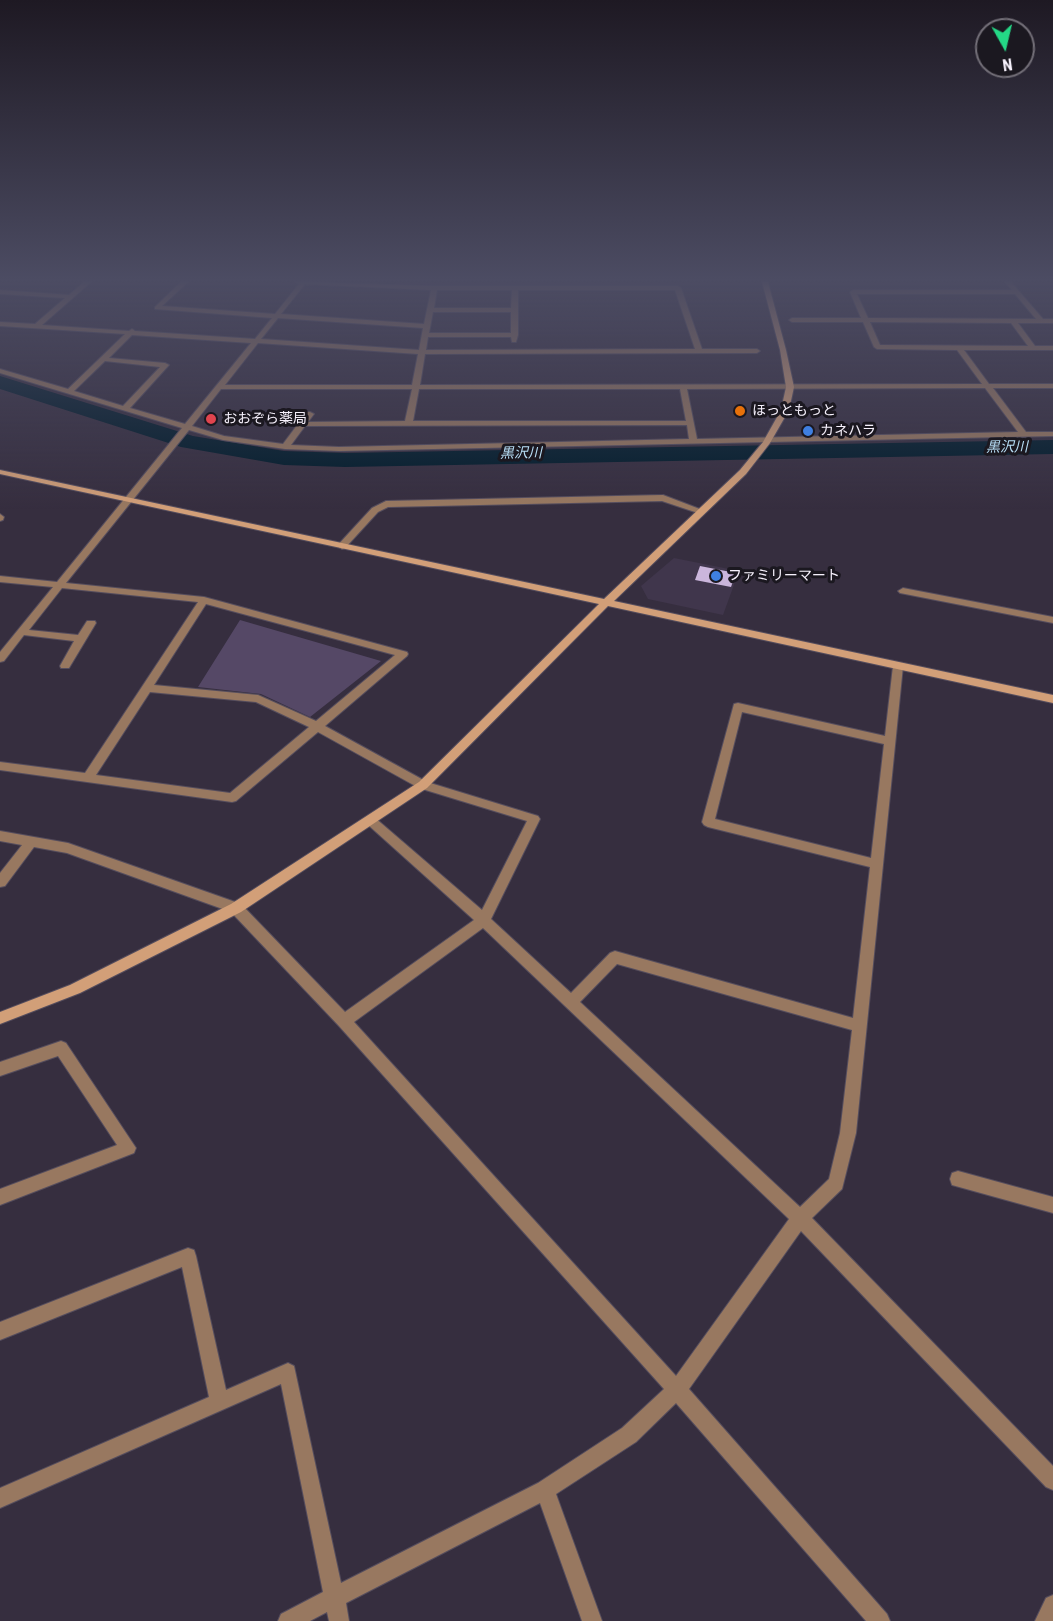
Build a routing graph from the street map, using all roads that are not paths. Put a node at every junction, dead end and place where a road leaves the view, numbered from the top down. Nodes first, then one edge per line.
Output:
1 (244, 358) edge
2 (421, 358) edge
3 (784, 358) edge
4 (966, 358) edge
5 (102, 359) joint
6 (0, 371) edge
7 (416, 386) junction
8 (988, 386) junction
9 (1053, 386) edge
10 (220, 387) junction
11 (683, 387) junction
12 (790, 387) junction
13 (69, 392) junction
14 (124, 409) junction
15 (310, 414) dead end
16 (409, 423) junction
17 (690, 423) junction
18 (302, 424) junction
19 (185, 430) junction
20 (1053, 434) edge
21 (1023, 435) junction
22 (694, 442) junction
23 (767, 442) junction
24 (285, 447) junction
25 (0, 472) edge
26 (127, 501) junction
27 (701, 511) junction
28 (342, 546) junction
29 (0, 579) edge
30 (60, 585) junction
31 (903, 591) dead end
32 (204, 600) junction
33 (605, 604) junction
34 (1053, 620) edge
35 (91, 623) dead end
36 (22, 632) junction
37 (81, 639) junction
38 (0, 659) edge
39 (65, 666) dead end
40 (898, 666) junction
41 (146, 688) junction
42 (1053, 699) edge
43 (317, 726) junction
44 (890, 741) junction
45 (0, 766) edge
46 (88, 778) junction
47 (423, 785) junction
48 (370, 820) junction
49 (0, 836) edge
50 (32, 841) junction
51 (876, 864) junction
52 (0, 882) edge
53 (236, 908) junction
54 (484, 920) junction
55 (570, 1002) junction
56 (0, 1017) edge
57 (344, 1021) junction
58 (859, 1026) junction
59 (0, 1069) edge
60 (958, 1179) dead end
61 (0, 1197) edge
62 (1053, 1205) edge
63 (801, 1218) junction
64 (0, 1331) edge
65 (677, 1390) junction
66 (219, 1402) junction
67 (1053, 1480) edge
68 (545, 1490) junction
69 (0, 1498) edge
70 (334, 1596) junction
71 (1053, 1605) edge
72 (288, 1621) edge
73 (339, 1621) edge
74 (592, 1621) edge
75 (880, 1621) edge
76 (1045, 1621) edge

1 - 10 street
2 - 7 street
3 - 12 street
4 - 8 street
5 - 13 street
5 - 14 street
6 - 13 street
7 - 10 street
7 - 11 street
7 - 16 street
8 - 9 street
8 - 12 street
8 - 21 street
10 - 19 street
11 - 12 street
11 - 17 street
12 - 23 street
13 - 14 street
14 - 19 street
15 - 18 street
16 - 17 street
16 - 18 street
17 - 22 street
18 - 24 street
19 - 24 street
19 - 26 street
20 - 21 street
21 - 23 street
22 - 23 street
22 - 24 street
23 - 27 street
25 - 26 street
26 - 28 street
26 - 30 street
27 - 28 street
27 - 33 street
28 - 33 street
29 - 30 street
30 - 32 street
30 - 36 street
31 - 34 street
32 - 41 street
32 - 43 street
33 - 40 street
33 - 47 street
35 - 37 street
36 - 37 street
36 - 38 street
37 - 39 street
40 - 42 street
40 - 44 street
41 - 43 street
41 - 46 street
43 - 46 street
43 - 47 street
44 - 51 street
44 - 51 street
45 - 46 street
47 - 48 street
47 - 54 street
48 - 53 street
48 - 54 street
49 - 50 street
50 - 52 street
50 - 53 street
51 - 58 street
53 - 56 street
53 - 57 street
54 - 55 street
54 - 57 street
55 - 58 street
55 - 63 street
57 - 65 street
58 - 63 street
59 - 61 street
60 - 62 street
63 - 65 street
63 - 67 street
64 - 66 street
65 - 68 street
65 - 75 street
66 - 69 street
66 - 70 street
68 - 70 street
68 - 74 street
70 - 72 street
70 - 73 street
71 - 76 street

